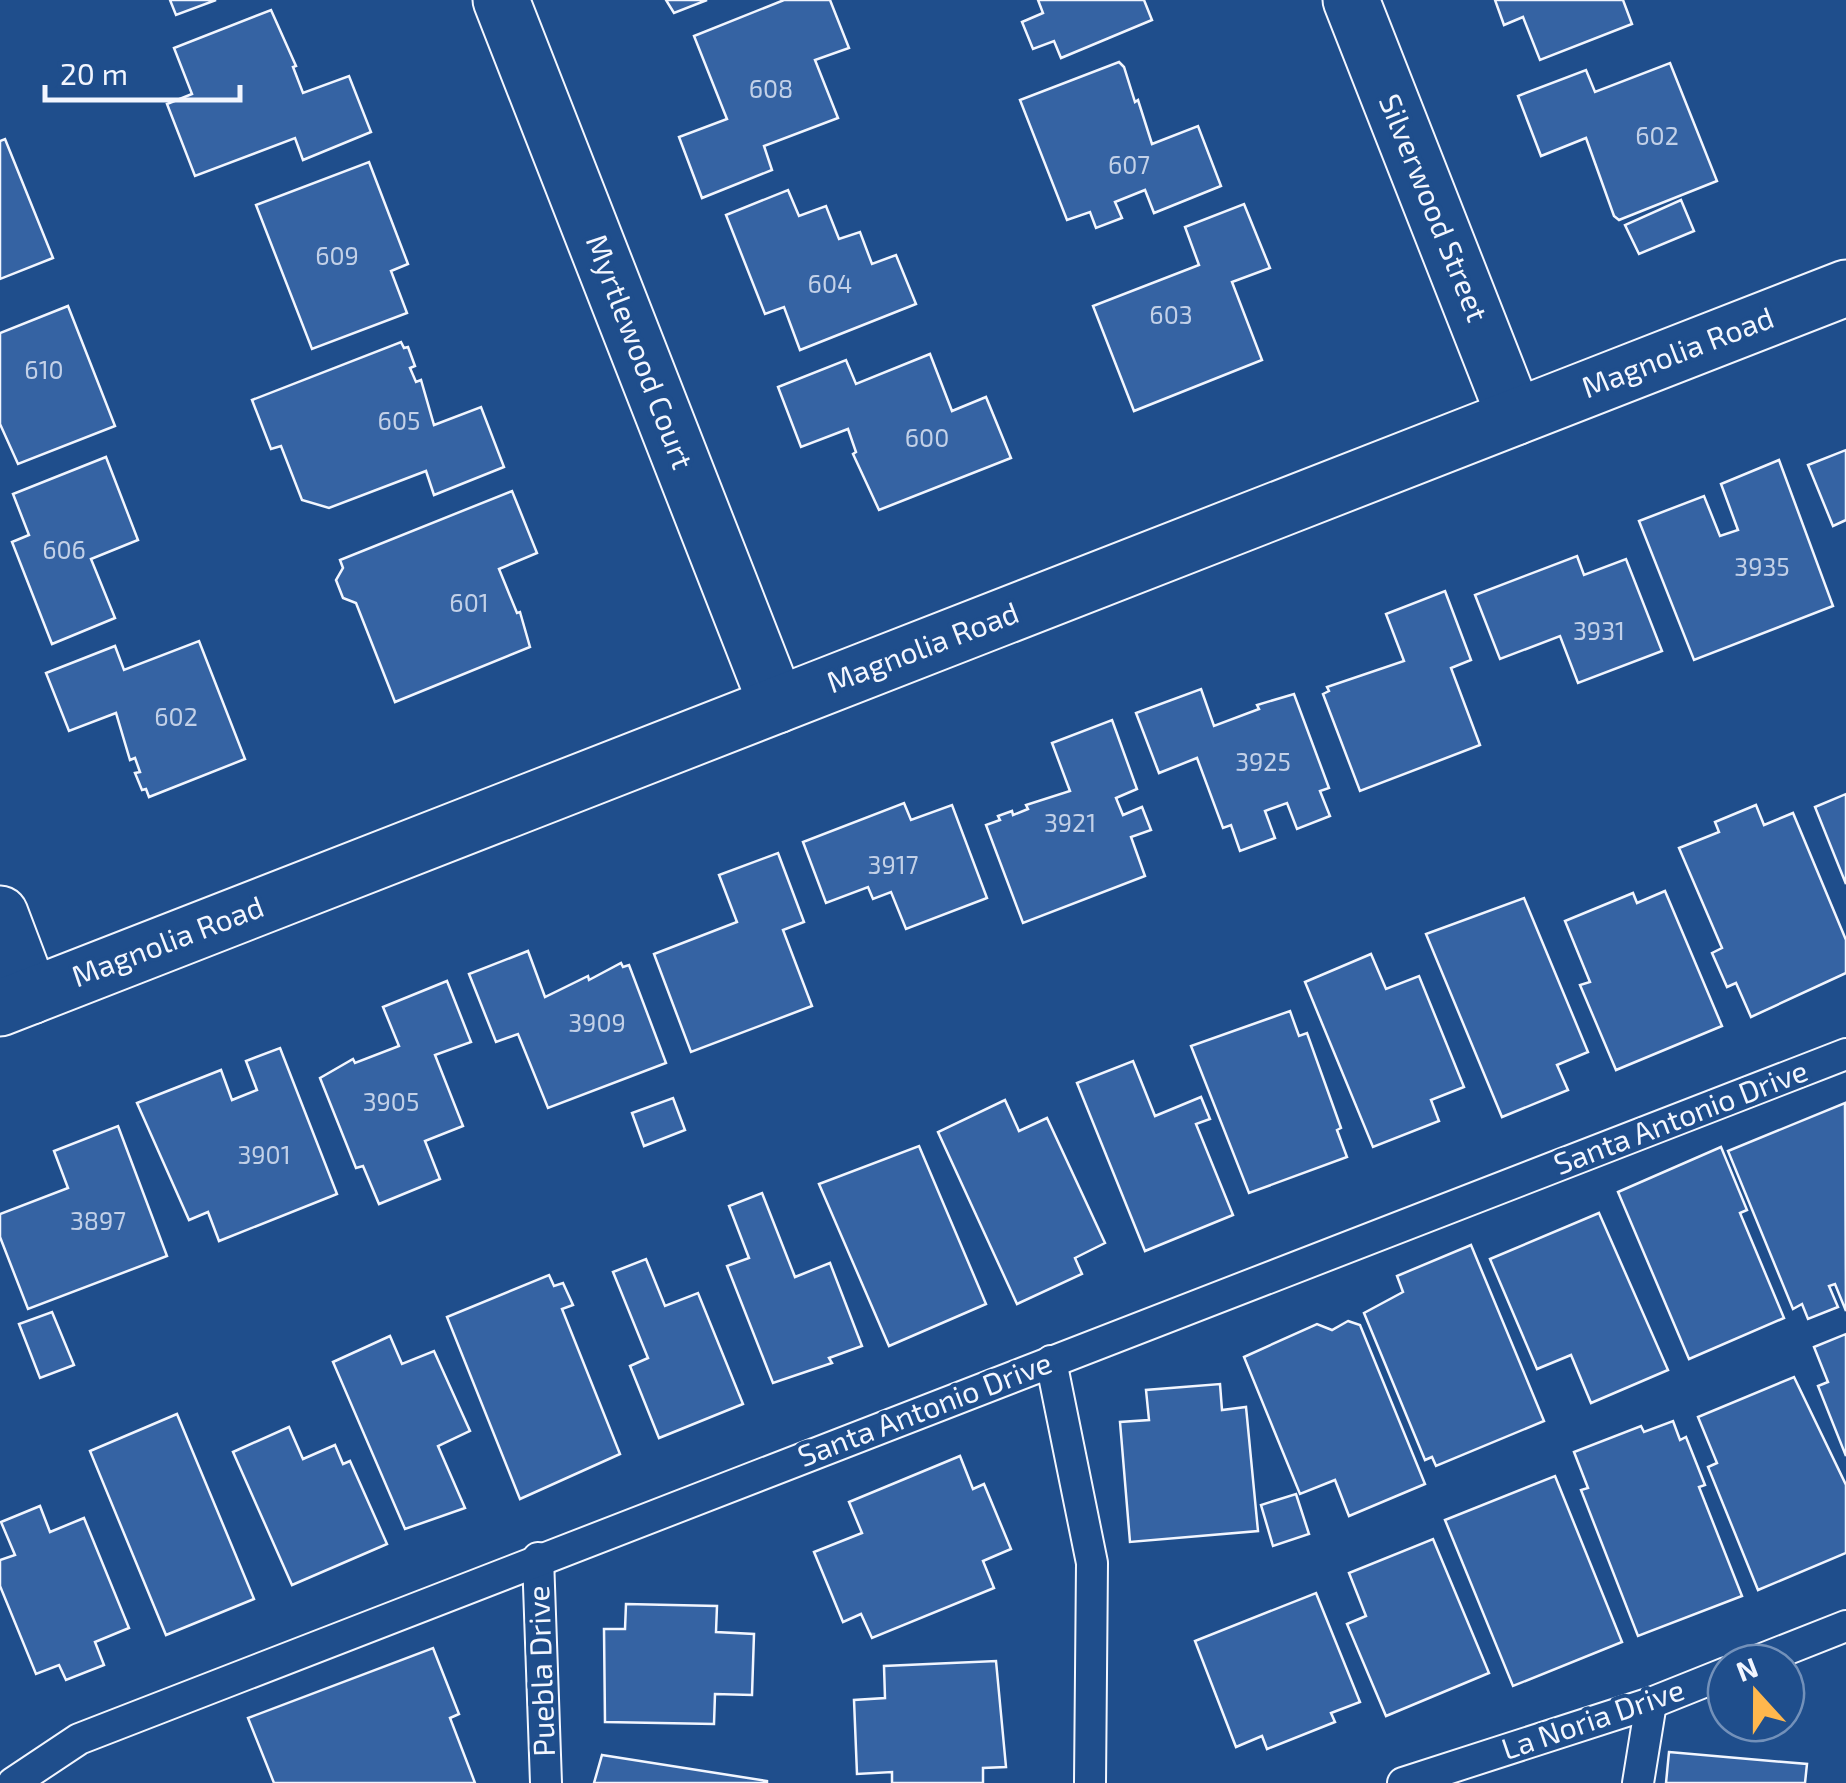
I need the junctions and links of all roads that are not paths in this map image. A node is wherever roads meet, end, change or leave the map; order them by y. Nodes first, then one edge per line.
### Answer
1 (501, 0) edge
2 (1351, 0) edge
3 (1846, 288) edge
4 (1515, 416) junction
5 (777, 705) junction
6 (0, 914) edge
7 (16, 1002) edge
8 (1846, 1054) edge
9 (1051, 1361) junction
10 (538, 1558) junction
11 (1846, 1626) edge
12 (1803, 1643) edge
13 (1706, 1681) edge
14 (1651, 1703) junction
15 (13, 1783) edge
16 (546, 1783) edge
17 (1090, 1783) edge
18 (1403, 1783) edge
19 (1638, 1783) edge

1 - 5 street, Myrtlewood Court
2 - 4 street, Silverwood Street
3 - 4 street, Magnolia Road
4 - 5 street, Magnolia Road
5 - 7 street, Magnolia Road
6 - 7 street
8 - 9 lane, Santa Antonio Drive
9 - 10 lane, Santa Antonio Drive
9 - 17 lane
10 - 15 lane, Santa Antonio Drive
10 - 16 lane, Puebla Drive
11 - 12 lane
13 - 14 lane, La Noria Drive
14 - 18 lane, La Noria Drive
14 - 19 lane

